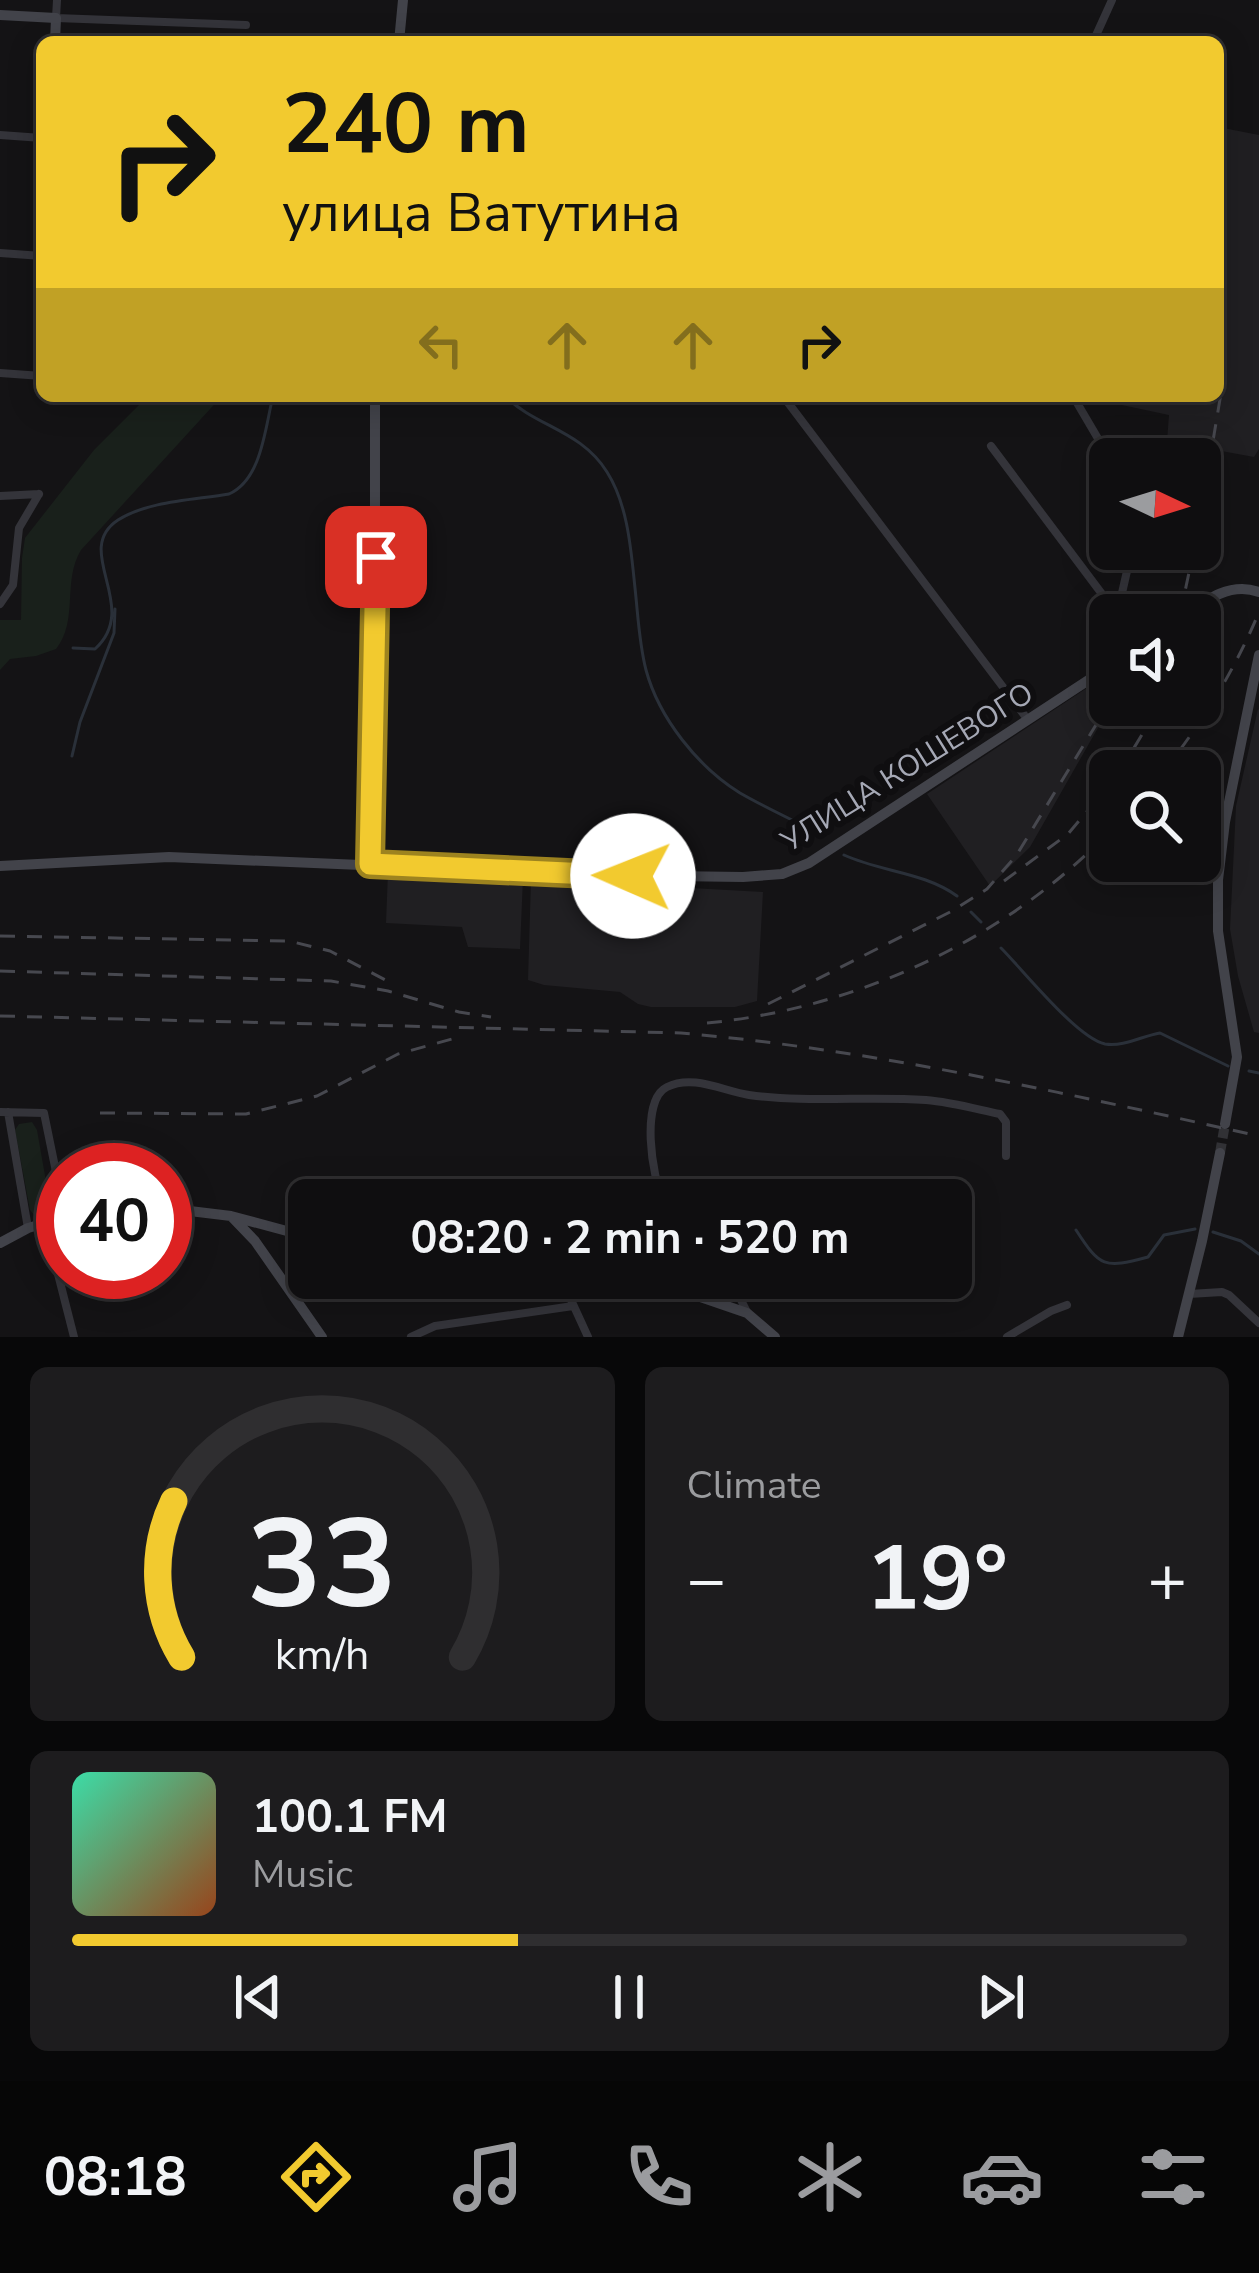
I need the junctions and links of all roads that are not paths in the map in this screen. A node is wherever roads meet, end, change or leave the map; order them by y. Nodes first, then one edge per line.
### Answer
1 (57, 0) edge
2 (404, 0) edge
3 (1112, 0) edge
4 (0, 15) edge
5 (56, 19) junction
6 (246, 26) dead end
7 (55, 36) edge
8 (400, 36) edge
9 (1096, 36) edge
10 (0, 135) edge
11 (36, 138) edge
12 (0, 253) edge
13 (36, 256) edge
14 (0, 374) edge
15 (36, 376) edge
16 (375, 402) edge
17 (787, 402) edge
18 (1077, 402) edge
19 (1098, 438) edge
20 (991, 446) dead end
21 (0, 496) edge
22 (1259, 592) edge
23 (1101, 594) edge
24 (1221, 594) edge
25 (0, 604) edge
26 (1259, 655) edge
27 (1089, 680) edge
28 (1028, 721) junction
29 (370, 864) junction
30 (0, 866) edge
31 (4, 1112) edge
32 (1225, 1124) tunnel mouth
33 (50, 1143) edge
34 (1220, 1153) tunnel mouth
35 (1006, 1156) dead end
36 (655, 1179) edge
37 (192, 1211) edge
38 (231, 1216) junction
39 (36, 1226) edge
40 (28, 1228) junction
41 (288, 1231) edge
42 (0, 1243) edge
43 (1190, 1294) junction
44 (64, 1299) edge
45 (570, 1299) edge
46 (706, 1299) edge
47 (740, 1299) edge
48 (1067, 1305) dead end
49 (573, 1306) junction
50 (747, 1313) junction
51 (1259, 1323) edge
52 (74, 1337) edge
53 (322, 1337) edge
54 (411, 1337) edge
55 (588, 1337) edge
56 (775, 1337) edge
57 (1007, 1337) edge
58 (1178, 1337) edge

1 - 5 street
2 - 8 street
3 - 9 street
4 - 5 street
5 - 6 street
5 - 7 street
10 - 11 street
12 - 13 street
14 - 15 street
16 - 29 street
17 - 28 street
18 - 19 street
20 - 23 street
21 - 25 street
22 - 24 street
26 - 32 street
27 - 28 street, УЛИЦА КОШЕВОГО
28 - 29 street, УЛИЦА КОШЕВОГО
29 - 30 street, УЛИЦА КОШЕВОГО
31 - 33 street
31 - 40 street
34 - 43 street
35 - 36 street
37 - 38 street
38 - 41 street
38 - 53 street
39 - 40 street
40 - 42 street
43 - 51 street
43 - 58 street
44 - 52 street
45 - 49 street
46 - 50 street
47 - 50 street
48 - 57 street
49 - 54 street
49 - 55 street
50 - 56 street

